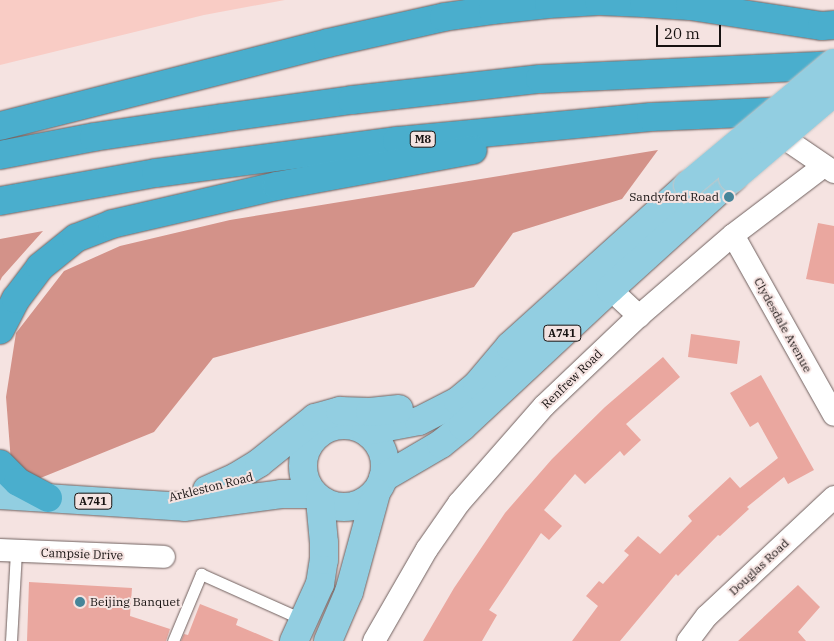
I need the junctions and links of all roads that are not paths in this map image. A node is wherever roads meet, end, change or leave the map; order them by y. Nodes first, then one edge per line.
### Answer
1 (834, 25) edge
2 (834, 64) edge
3 (834, 92) edge
4 (834, 109) edge
5 (651, 117) junction
6 (0, 126) edge
7 (781, 136) junction
8 (0, 155) edge
9 (829, 169) edge
10 (0, 200) edge
11 (732, 235) junction
12 (610, 289) junction
13 (639, 316) junction
14 (0, 330) edge
15 (510, 346) junction
16 (834, 415) edge
17 (366, 431) junction
18 (307, 447) junction
19 (0, 464) edge
20 (379, 485) junction
21 (207, 490) junction
22 (0, 495) edge
23 (316, 497) junction
24 (834, 497) edge
25 (48, 498) junction
26 (139, 504) junction
27 (8, 551) edge
28 (164, 557) dead end
29 (299, 631) edge
30 (12, 641) edge
31 (174, 641) edge
32 (328, 641) edge
33 (374, 641) edge
34 (688, 641) edge

1 - 6 highway
2 - 8 highway
2 - 15 main road, A741, bridge
3 - 7 main road, A741, bridge
4 - 5 highway, M8
5 - 10 highway, M8
5 - 14 highway
7 - 9 street
7 - 12 main road, A741, bridge
9 - 11 street, Renfrew Road
11 - 13 street, Renfrew Road
11 - 16 street, Clydesdale Avenue
12 - 13 street
12 - 20 main road, A741
13 - 33 street, Renfrew Road
15 - 17 main road, A741
15 - 21 main road, A741
17 - 18 main road
17 - 20 main road
18 - 21 main road, Arkleston Road / A741
18 - 23 main road
19 - 25 highway
20 - 23 main road
20 - 32 main road
21 - 26 main road, Arkleston Road / A741
22 - 25 main road, Arkleston Road / A741
23 - 26 main road, Arkleston Road / A741
23 - 29 main road
24 - 34 street, Douglas Road
25 - 26 main road, Arkleston Road / A741
27 - 28 street, Campsie Drive
27 - 30 lane
29 - 31 lane

